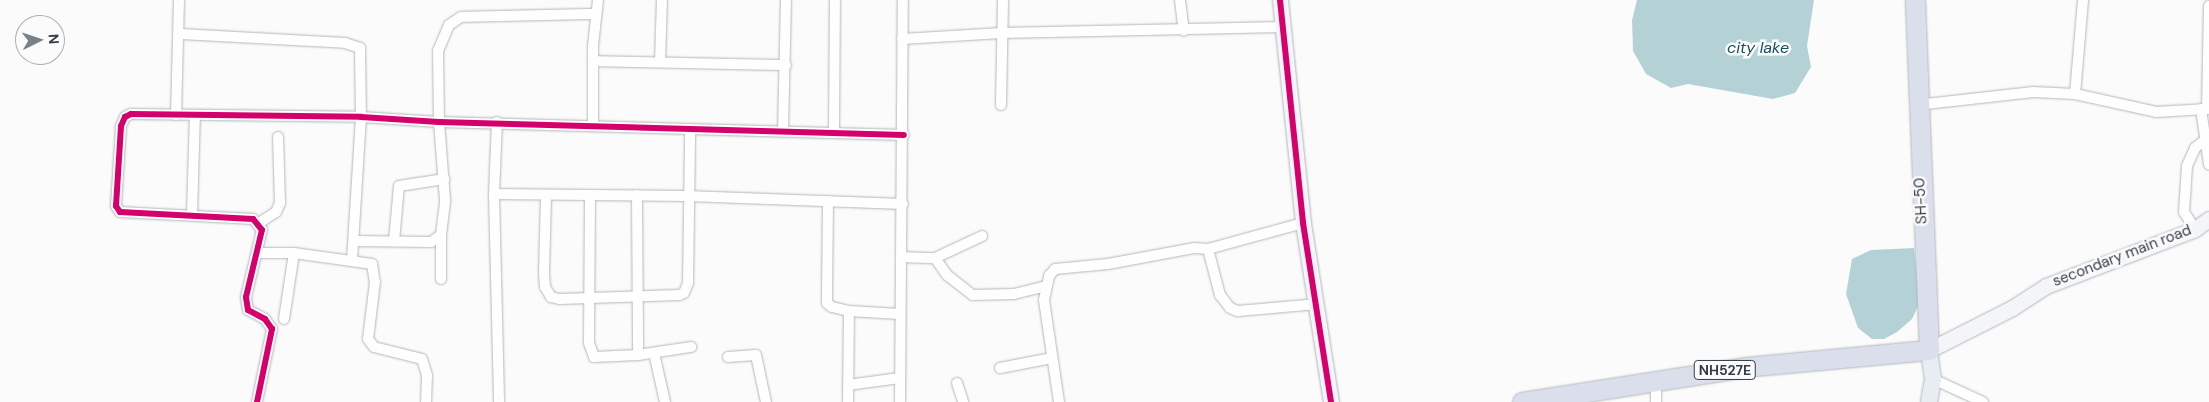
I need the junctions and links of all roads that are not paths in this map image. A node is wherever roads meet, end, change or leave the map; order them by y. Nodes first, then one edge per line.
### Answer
1 (180, 0) edge
2 (598, 0) edge
3 (662, 0) edge
4 (786, 0) edge
5 (835, 0) edge
6 (903, 0) edge
7 (1003, 0) edge
8 (1180, 0) edge
9 (1280, 0) edge
10 (1915, 0) edge
11 (2082, 0) edge
12 (2209, 6) edge
13 (596, 14) junction
14 (1283, 27) junction
15 (1184, 31) junction
16 (1002, 33) junction
17 (180, 34) junction
18 (902, 40) junction
19 (593, 62) junction
20 (660, 62) junction
21 (786, 66) junction
22 (2075, 94) junction
23 (1001, 105) dead end
24 (1917, 105) junction
25 (2201, 109) junction
26 (176, 115) junction
27 (196, 115) junction
28 (361, 116) junction
29 (439, 122) junction
30 (497, 122) junction
31 (593, 126) junction
32 (690, 131) junction
33 (783, 131) junction
34 (834, 133) junction
35 (904, 135) junction
36 (278, 138) dead end
37 (2205, 140) junction
38 (2209, 164) edge
39 (444, 179) junction
40 (494, 194) junction
41 (637, 195) junction
42 (546, 196) junction
43 (590, 196) junction
44 (687, 196) junction
45 (828, 201) junction
46 (903, 204) junction
47 (192, 214) junction
48 (2206, 221) edge
49 (1303, 223) junction
50 (259, 224) junction
51 (441, 235) junction
52 (982, 236) dead end
53 (355, 241) junction
54 (394, 241) junction
55 (1208, 250) junction
56 (257, 253) junction
57 (294, 253) junction
58 (901, 257) junction
59 (935, 258) junction
60 (352, 260) junction
61 (441, 279) dead end
62 (1047, 286) junction
63 (589, 297) junction
64 (636, 298) junction
65 (1318, 304) junction
66 (849, 310) junction
67 (899, 314) junction
68 (284, 319) dead end
69 (691, 347) dead end
70 (1929, 350) junction
71 (654, 353) junction
72 (638, 355) junction
73 (728, 357) dead end
74 (1052, 358) junction
75 (1000, 368) dead end
76 (900, 378) junction
77 (1656, 380) junction
78 (1933, 380) junction
79 (957, 383) dead end
80 (848, 385) junction
81 (257, 402) edge
82 (426, 402) edge
83 (499, 402) edge
84 (665, 402) edge
85 (766, 402) edge
86 (848, 402) edge
87 (900, 402) edge
88 (964, 402) edge
89 (1059, 402) edge
90 (1331, 402) edge
91 (1522, 402) edge
92 (1656, 402) edge
93 (1929, 402) edge
94 (1983, 402) edge

1 - 17 street
2 - 13 street
3 - 20 street
4 - 21 street
5 - 34 street
6 - 18 street
7 - 16 street
8 - 15 street
9 - 14 street
10 - 24 highway, SH-50
11 - 22 street
12 - 25 street
13 - 19 street
13 - 29 street
14 - 15 street
14 - 49 street
15 - 16 street
16 - 18 street
16 - 23 street
17 - 26 street
17 - 28 street
18 - 35 street
19 - 20 street
19 - 31 street
20 - 21 street
21 - 33 street
22 - 24 street
22 - 25 street
24 - 70 highway, SH-50
25 - 37 street
26 - 27 street
26 - 47 street
27 - 28 street
27 - 47 street
28 - 29 street
28 - 53 street
29 - 30 street
29 - 39 street
30 - 31 street
30 - 40 street
31 - 32 street
32 - 33 street
32 - 44 street
33 - 34 street
34 - 35 street
35 - 46 street
36 - 50 street
37 - 38 street
37 - 48 street
39 - 51 street
39 - 54 street
40 - 42 street
40 - 83 street
41 - 43 street
41 - 44 street
41 - 64 street
42 - 43 street
42 - 63 street
43 - 63 street
44 - 45 street
44 - 64 street
45 - 46 street
45 - 66 street
46 - 58 street
47 - 50 street
48 - 70 street, secondary main road
49 - 55 street
49 - 65 street
50 - 56 street
51 - 54 street
51 - 61 street
52 - 59 street
53 - 54 street
53 - 60 street
55 - 62 street
55 - 65 street
56 - 57 street
56 - 81 street
57 - 60 street
57 - 68 street
58 - 59 street
58 - 67 street
59 - 62 street
60 - 82 street
62 - 74 street
63 - 64 street
63 - 72 street
64 - 72 street
65 - 90 street
66 - 67 street
66 - 80 street
67 - 76 street
69 - 71 street
70 - 77 highway, NH527E
70 - 78 main road, SH-50
71 - 72 street
71 - 84 street
73 - 85 street
74 - 75 street
74 - 89 street
76 - 80 street
76 - 87 street
77 - 91 highway, NH527E
77 - 92 street
78 - 93 main road, SH-50
78 - 94 street
79 - 88 street
80 - 86 street

